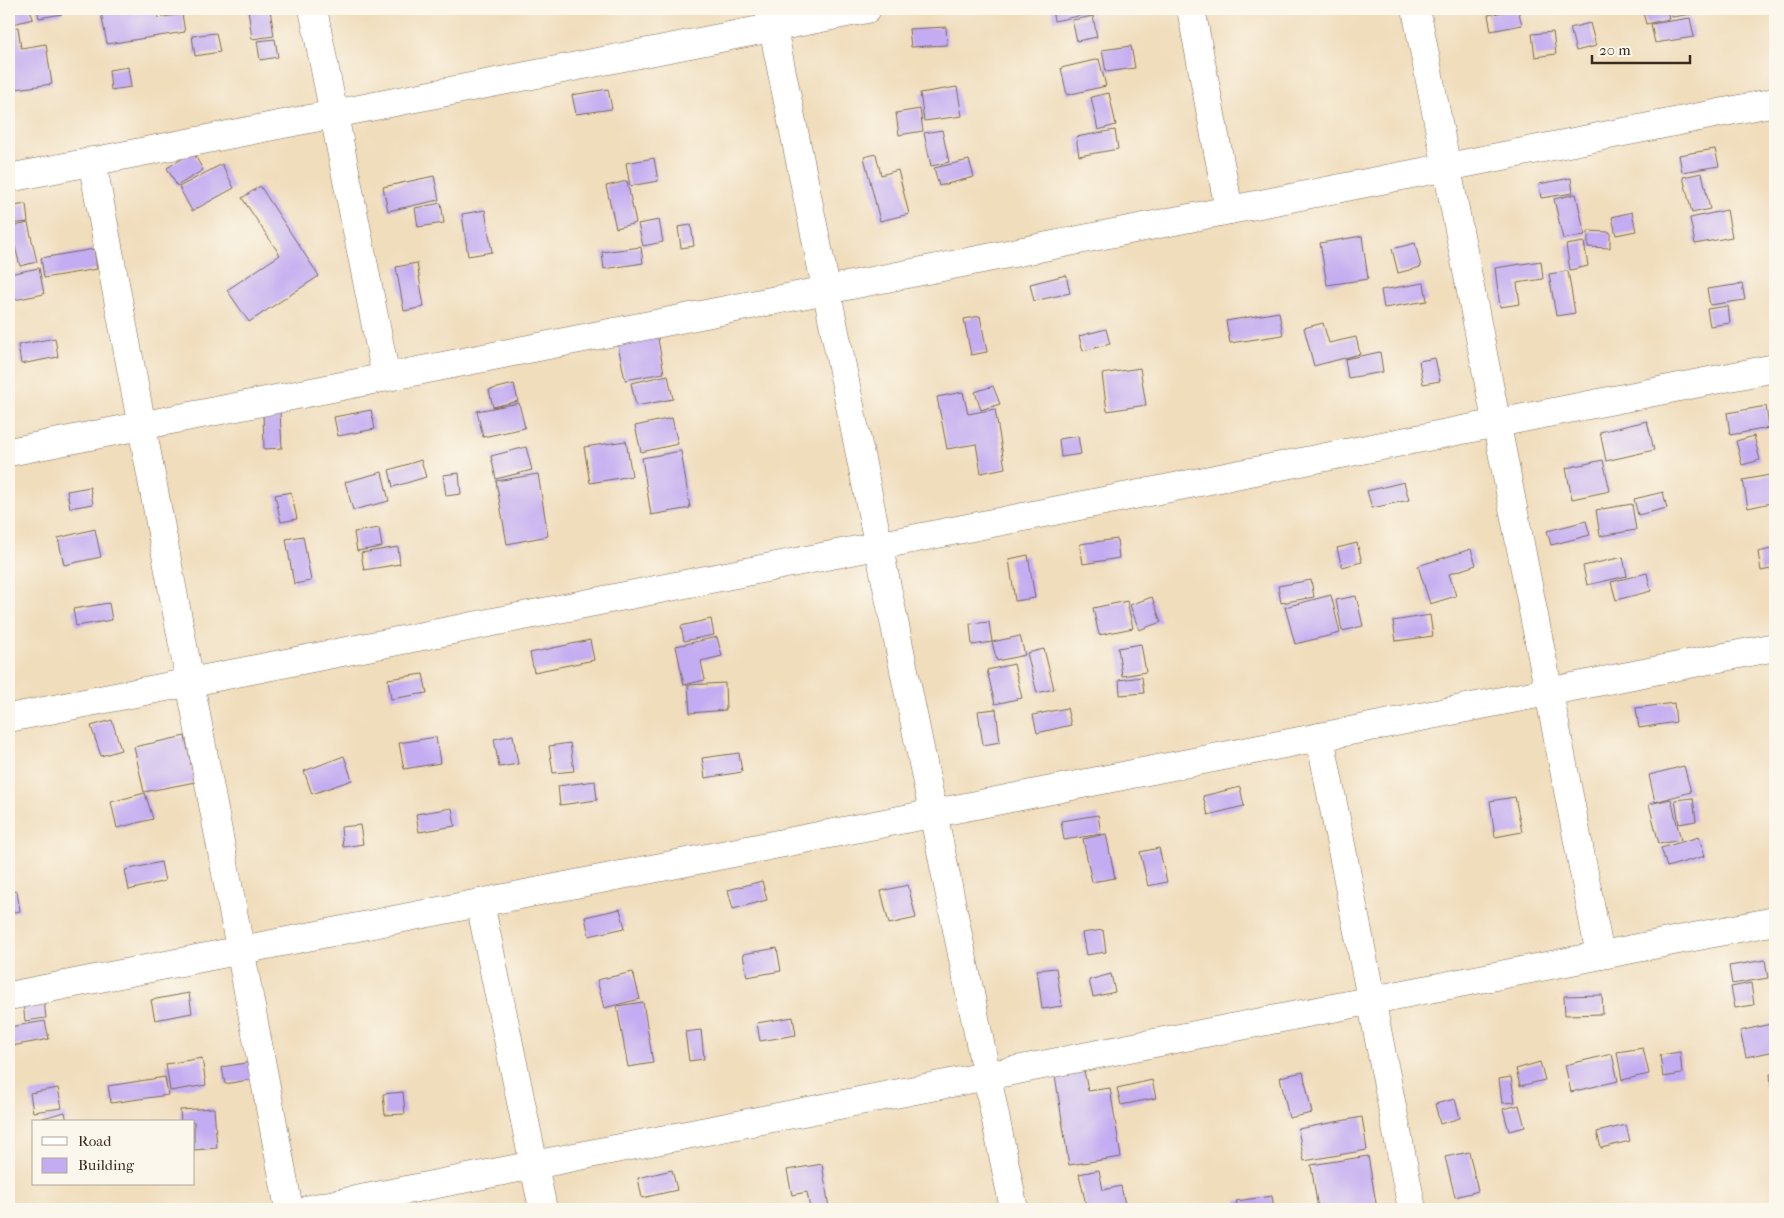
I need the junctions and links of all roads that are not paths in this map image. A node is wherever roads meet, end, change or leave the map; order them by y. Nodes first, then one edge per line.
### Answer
1 (313, 9) edge
2 (867, 9) edge
3 (1191, 9) edge
4 (1416, 9) edge
5 (771, 18) edge
6 (1775, 102) edge
7 (335, 114) junction
8 (92, 161) junction
9 (1447, 167) junction
10 (9, 178) edge
11 (1229, 210) junction
12 (826, 290) junction
13 (1775, 368) edge
14 (386, 377) junction
15 (1497, 423) junction
16 (142, 425) junction
17 (9, 452) edge
18 (878, 545) junction
19 (1775, 647) edge
20 (190, 682) junction
21 (1549, 692) junction
22 (9, 718) edge
23 (1320, 737) junction
24 (932, 814) junction
25 (480, 903) junction
26 (1775, 921) edge
27 (241, 950) junction
28 (1600, 955) junction
29 (9, 996) edge
30 (1371, 1000) junction
31 (986, 1076) junction
32 (533, 1165) junction
33 (290, 1209) edge
34 (310, 1209) edge
35 (543, 1209) edge
36 (1014, 1209) edge
37 (1412, 1209) edge

1 - 7 street
2 - 5 street
3 - 11 street
4 - 9 street
5 - 7 street
5 - 12 street
6 - 9 street
7 - 8 street
7 - 14 street
8 - 10 street
8 - 16 street
9 - 11 street
9 - 15 street
11 - 12 street
12 - 14 street
12 - 18 street
13 - 15 street
14 - 16 street
15 - 18 street
15 - 21 street
16 - 17 street
16 - 20 street
18 - 20 street
18 - 24 street
19 - 21 street
20 - 22 street
20 - 27 street
21 - 23 street
21 - 28 street
23 - 24 street
23 - 30 street
24 - 25 street
24 - 31 street
25 - 27 street
25 - 32 street
26 - 28 street
27 - 29 street
27 - 33 street
28 - 30 street
30 - 31 street
30 - 37 street
31 - 32 street
31 - 36 street
32 - 34 street
32 - 35 street

